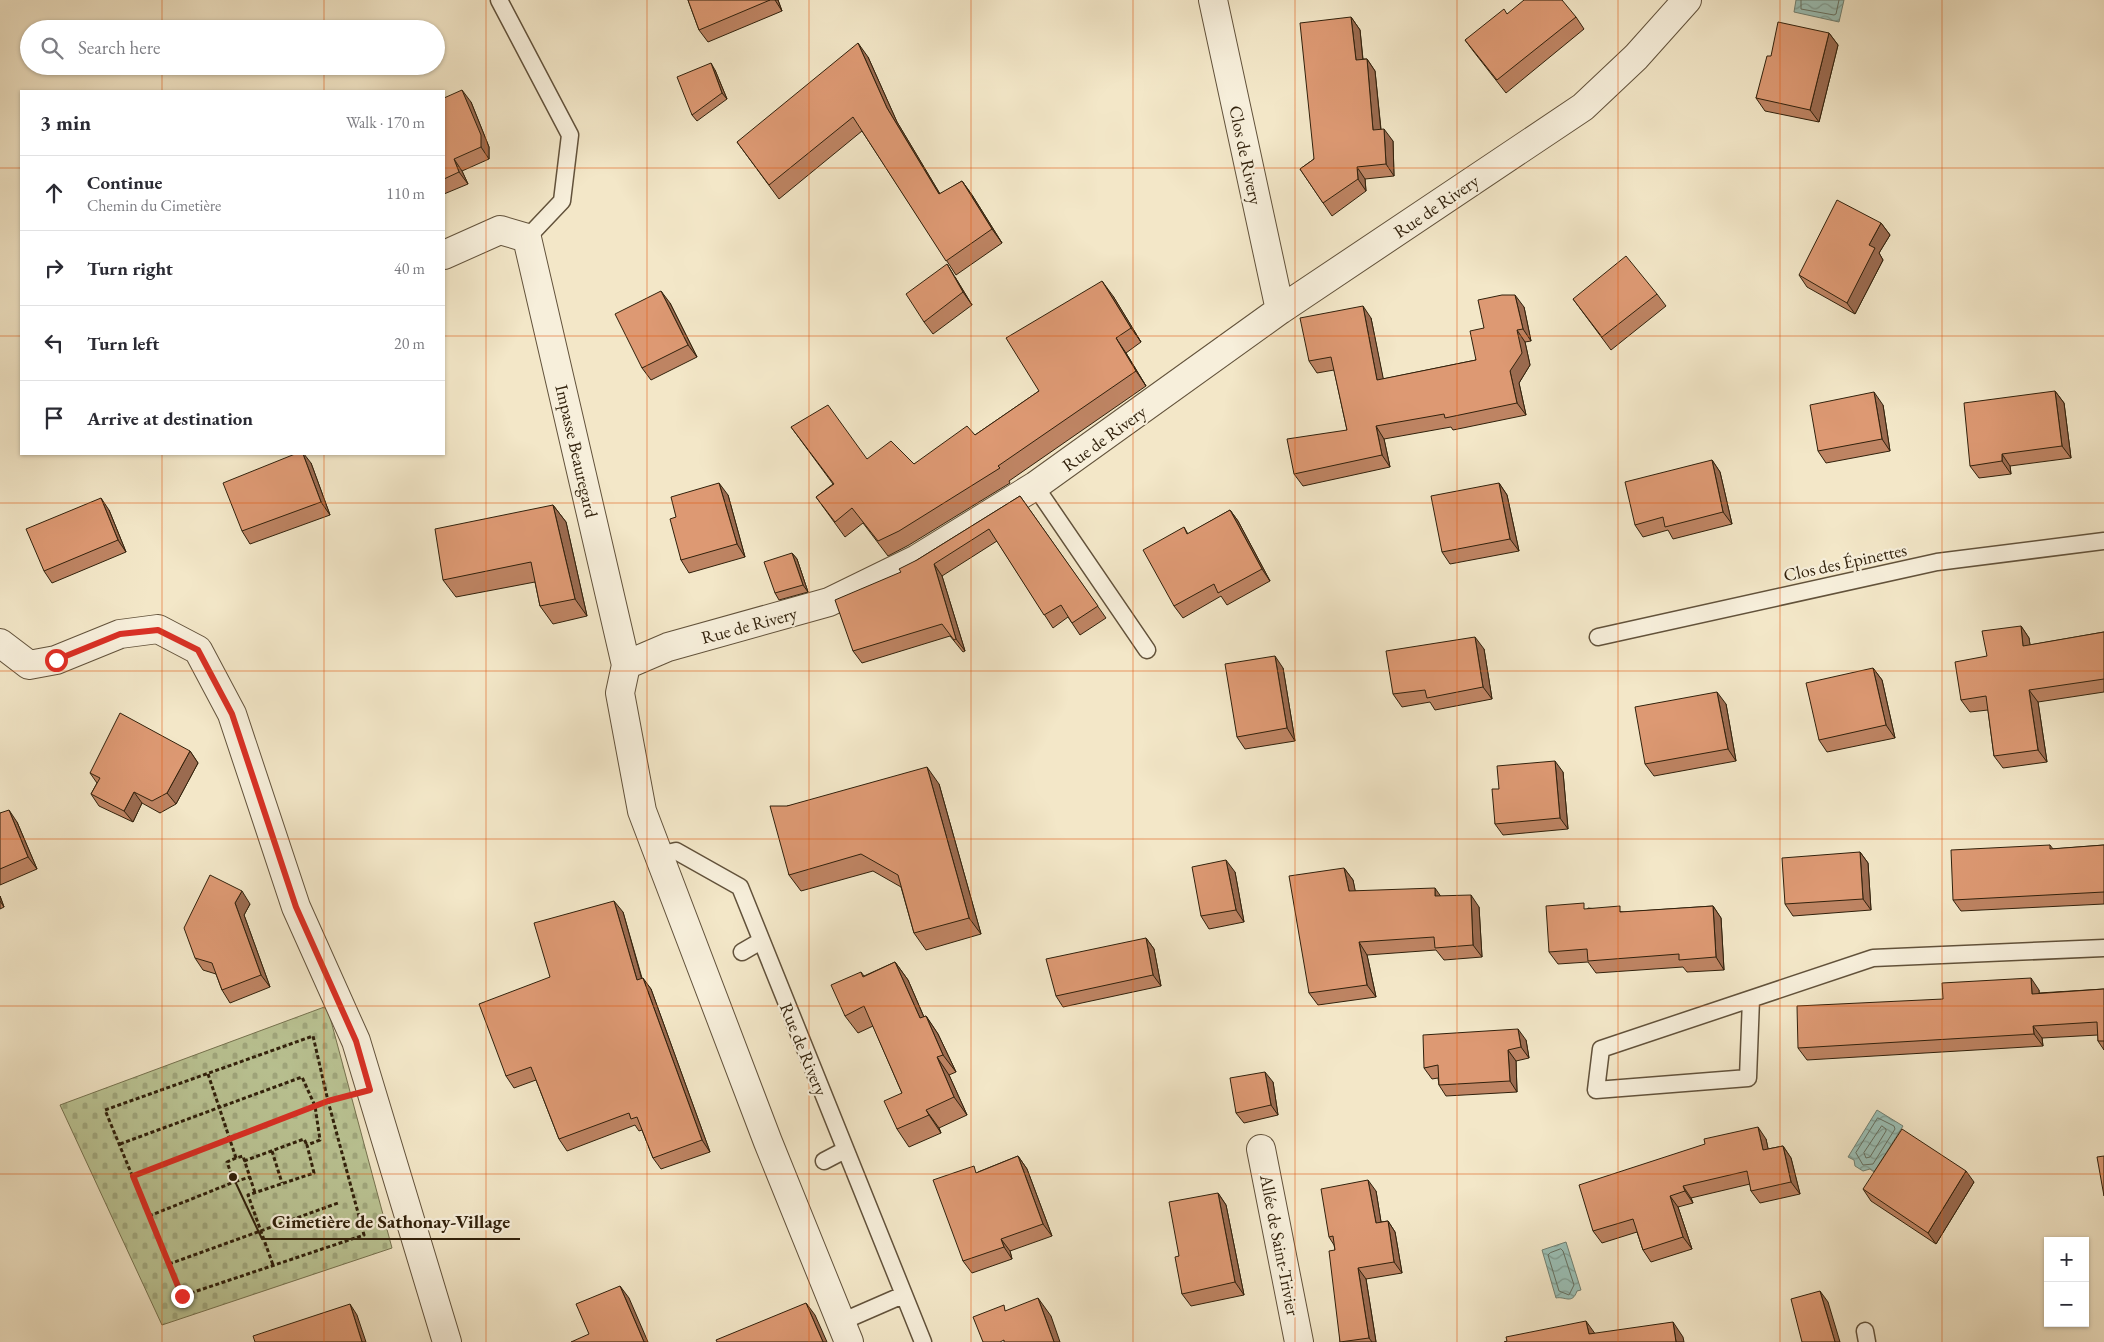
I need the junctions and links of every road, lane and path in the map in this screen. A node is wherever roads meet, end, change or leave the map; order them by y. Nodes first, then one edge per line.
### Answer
1 (499, 0) edge
2 (1213, 0) edge
3 (1687, 0) edge
4 (528, 238) junction
5 (445, 255) edge
6 (1280, 310) junction
7 (1035, 486) junction
8 (2104, 541) edge
9 (1598, 636) dead end
10 (0, 642) edge
11 (1147, 650) dead end
12 (626, 664) junction
13 (660, 856) junction
14 (761, 941) junction
15 (2104, 948) edge
16 (742, 952) dead end
17 (1751, 999) junction
18 (208, 1074) junction
19 (370, 1090) junction
20 (328, 1101) junction
21 (219, 1106) junction
22 (314, 1106) junction
23 (229, 1139) junction
24 (120, 1144) junction
25 (307, 1145) junction
26 (1261, 1149) dead end
27 (845, 1150) junction
28 (272, 1151) junction
29 (236, 1158) junction
30 (244, 1161) junction
31 (824, 1161) dead end
32 (133, 1176) junction
33 (250, 1177) junction
34 (234, 1182) junction
35 (282, 1183) junction
36 (255, 1193) junction
37 (338, 1203) dead end
38 (149, 1216) junction
39 (261, 1231) junction
40 (169, 1264) junction
41 (273, 1265) junction
42 (903, 1295) junction
43 (845, 1332) edge
44 (447, 1342) edge
45 (922, 1342) edge
46 (1299, 1342) edge

1 - 4 lane
2 - 6 street, Clos de Rivery
3 - 6 street, Rue de Rivery
4 - 5 street
4 - 12 street, Impasse Beauregard
6 - 7 street, Rue de Rivery
7 - 11 lane
7 - 12 street, Rue de Rivery
8 - 9 lane, Clos des Épinettes
10 - 19 street
12 - 13 street
13 - 14 lane, Rue de Rivery
13 - 43 street
14 - 16 lane
14 - 27 lane, Rue de Rivery
15 - 17 lane
17 - 17 lane
18 - 20 path
18 - 21 path
18 - 24 path
19 - 20 path
19 - 44 street
20 - 22 path
20 - 41 path
21 - 22 path
21 - 23 path
21 - 24 path
22 - 23 path
22 - 25 path
23 - 29 path
23 - 32 path
24 - 32 path
25 - 28 path
25 - 35 path
26 - 46 street, Allée de Saint-Trivier
27 - 31 lane
27 - 42 lane, Rue de Rivery
28 - 30 path
28 - 35 path
29 - 30 path
29 - 34 path
30 - 33 path
32 - 38 path
33 - 34 path
33 - 36 path
34 - 38 path
35 - 36 path
36 - 39 path
37 - 39 path
38 - 40 path
39 - 40 path
39 - 41 path
40 - 41 path
42 - 43 lane
42 - 45 lane, Rue de Rivery

